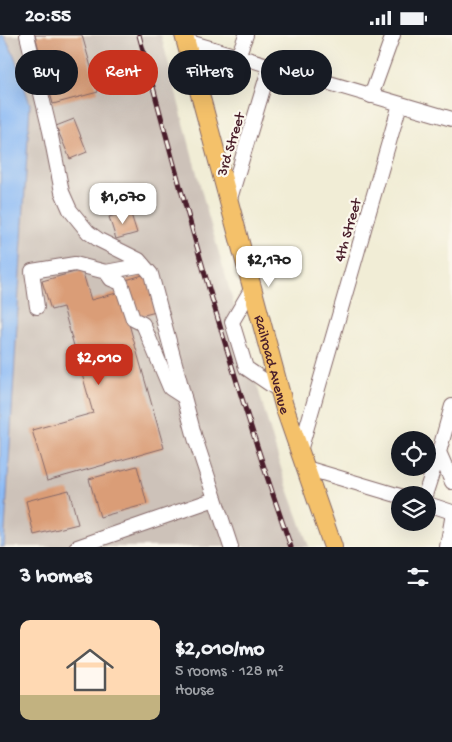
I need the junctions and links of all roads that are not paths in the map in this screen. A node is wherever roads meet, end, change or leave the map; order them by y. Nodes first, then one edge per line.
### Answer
1 (27, 35) edge
2 (246, 35) edge
3 (393, 35) edge
4 (185, 38) edge
5 (220, 50) edge
6 (240, 50) edge
7 (332, 84) edge
8 (261, 95) edge
9 (371, 96) junction
10 (400, 104) junction
11 (452, 119) edge
12 (229, 202) junction
13 (143, 265) junction
14 (106, 272) junction
15 (252, 288) junction
16 (37, 307) dead end
17 (280, 391) junction
18 (184, 397) junction
19 (452, 406) edge
20 (439, 452) junction
21 (303, 459) junction
22 (452, 482) edge
23 (428, 486) edge
24 (391, 493) edge
25 (215, 499) junction
26 (436, 507) edge
27 (452, 512) edge
28 (452, 519) edge
29 (77, 547) edge
30 (231, 547) edge
31 (333, 547) edge
32 (447, 547) edge

1 - 13 street
2 - 6 street
3 - 9 street
4 - 5 street
4 - 12 main road, Railroad Avenue
7 - 9 street
8 - 12 street, 3rd Street
9 - 10 street
10 - 11 street
10 - 21 street, 4th Street
12 - 15 main road, Railroad Avenue
13 - 14 street
13 - 18 street
14 - 16 street
14 - 18 street
15 - 17 main road, Railroad Avenue
15 - 17 street
17 - 21 main road, Railroad Avenue
18 - 25 street
19 - 20 street
20 - 22 street
20 - 23 street
21 - 24 street
21 - 31 main road, Railroad Avenue
25 - 29 street
25 - 30 street
26 - 27 street
28 - 32 street

